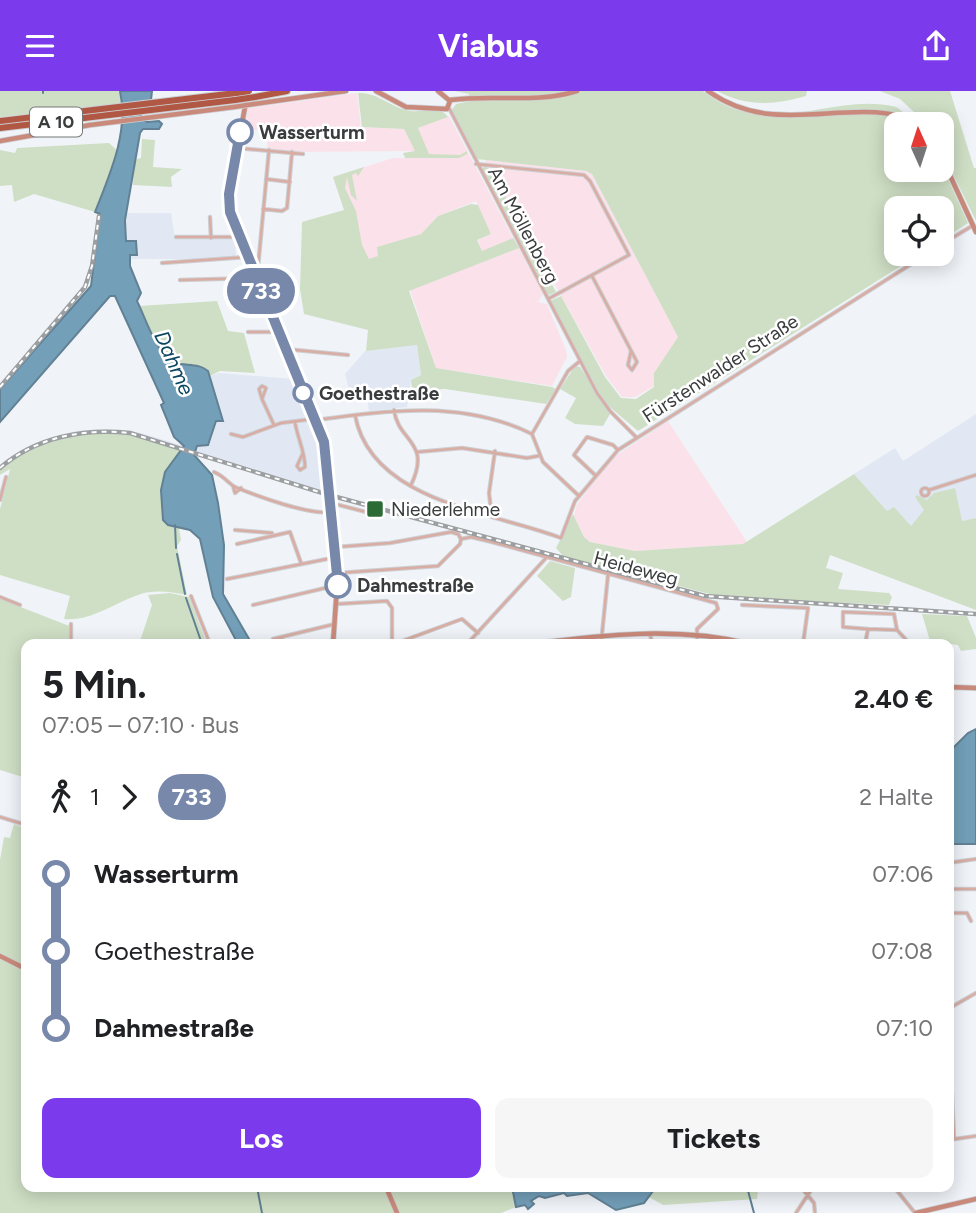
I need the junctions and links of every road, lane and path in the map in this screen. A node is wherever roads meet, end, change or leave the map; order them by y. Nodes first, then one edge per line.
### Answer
1 (248, 91) edge
2 (287, 91) edge
3 (346, 91) edge
4 (376, 91) edge
5 (438, 91) edge
6 (577, 91) edge
7 (708, 91) edge
8 (235, 100) junction
9 (255, 100) junction
10 (444, 104) junction
11 (777, 107) dead end
12 (172, 109) junction
13 (904, 109) dead end
14 (908, 112) edge
15 (113, 115) junction
16 (0, 121) edge
17 (0, 128) edge
18 (0, 141) edge
19 (237, 148) junction
20 (269, 150) junction
21 (292, 152) junction
22 (303, 154) dead end
23 (476, 164) junction
24 (266, 179) junction
25 (289, 182) junction
26 (953, 182) edge
27 (263, 209) junction
28 (210, 217) dead end
29 (973, 225) junction
30 (976, 232) edge
31 (176, 237) dead end
32 (239, 237) junction
33 (954, 237) edge
34 (211, 238) junction
35 (247, 257) junction
36 (162, 263) dead end
37 (908, 266) edge
38 (592, 276) junction
39 (256, 279) junction
40 (180, 281) dead end
41 (548, 299) junction
42 (238, 300) dead end
43 (265, 300) junction
44 (248, 332) dead end
45 (278, 332) junction
46 (285, 349) junction
47 (631, 351) dead end
48 (348, 355) dead end
49 (580, 361) junction
50 (262, 399) dead end
51 (394, 410) junction
52 (355, 415) junction
53 (315, 419) junction
54 (295, 422) junction
55 (274, 425) junction
56 (532, 434) junction
57 (232, 435) dead end
58 (636, 438) junction
59 (618, 450) junction
60 (495, 451) junction
61 (417, 452) junction
62 (303, 453) dead end
63 (539, 456) junction
64 (214, 473) dead end
65 (595, 475) junction
66 (976, 475) edge
67 (6, 477) dead end
68 (411, 485) junction
69 (919, 493) dead end
70 (579, 496) junction
71 (0, 500) edge
72 (331, 503) junction
73 (332, 512) junction
74 (370, 513) dead end
75 (492, 518) junction
76 (235, 530) dead end
77 (275, 534) junction
78 (461, 539) junction
79 (237, 544) dead end
80 (336, 547) junction
81 (337, 557) junction
82 (545, 558) junction
83 (302, 564) junction
84 (338, 573) junction
85 (608, 575) junction
86 (228, 579) dead end
87 (338, 585) junction
88 (191, 596) dead end
89 (0, 597) edge
90 (337, 604) junction
91 (20, 605) dead end
92 (253, 605) dead end
93 (742, 605) dead end
94 (71, 624) dead end
95 (335, 624) junction
96 (868, 629) junction
97 (897, 630) junction
98 (478, 633) junction
99 (650, 633) junction
100 (696, 635) junction
101 (601, 636) junction
102 (282, 638) dead end
103 (71, 639) edge
104 (208, 639) edge
105 (334, 639) edge
106 (393, 639) edge
107 (407, 639) edge
108 (472, 639) edge
109 (576, 639) edge
110 (651, 639) edge
111 (696, 639) edge
112 (720, 639) edge
113 (804, 639) edge
114 (866, 639) edge
115 (905, 639) edge
116 (954, 687) edge
117 (976, 688) edge
118 (0, 817) edge
119 (21, 823) edge
120 (976, 859) edge
121 (954, 862) edge
122 (954, 888) edge
123 (976, 889) edge
124 (954, 913) edge
125 (971, 921) dead end
126 (0, 956) edge
127 (21, 966) edge
128 (976, 993) edge
129 (954, 1005) edge
130 (976, 1136) edge
131 (954, 1139) edge
132 (388, 1192) edge
133 (804, 1192) edge
134 (810, 1192) edge
135 (898, 1192) edge
136 (807, 1197) junction
137 (976, 1199) edge
138 (397, 1213) edge
139 (796, 1213) edge
140 (815, 1213) edge
141 (916, 1213) edge

1 - 8 highway, A 10, bridge
1 - 19 street
2 - 9 highway, A 10
3 - 9 street
4 - 10 street
5 - 10 street
6 - 10 street
7 - 11 street
8 - 9 highway, A 10, bridge
8 - 12 highway, A 10
8 - 12 street
10 - 23 street, Am Möllenberg
12 - 15 highway, A 10
12 - 15 street
13 - 14 street
15 - 16 highway, A 10
15 - 17 highway, A 10
15 - 18 street
19 - 20 street
19 - 32 street
20 - 21 street
20 - 24 street
21 - 22 street
21 - 25 street
23 - 38 street, Am Möllenberg
23 - 41 street, Am Möllenberg
24 - 25 street
24 - 27 street
25 - 27 street
26 - 29 street
27 - 39 street
28 - 34 street
29 - 30 street
29 - 33 street
31 - 34 street
32 - 34 street
32 - 35 street
35 - 36 street
35 - 39 street
37 - 58 street, Fürstenwalder Straße
38 - 41 street, Am Möllenberg
38 - 47 street, Am Möllenberg
39 - 40 street
39 - 43 street
41 - 49 street, Am Möllenberg
42 - 43 street
43 - 45 street
44 - 45 street
45 - 46 street
46 - 48 street
46 - 53 street
49 - 56 street
49 - 58 street, Am Möllenberg
50 - 55 street
51 - 52 street
51 - 56 street
51 - 61 street
52 - 53 street
52 - 68 street
53 - 54 street
53 - 72 street
54 - 55 street
54 - 62 street
55 - 57 street
56 - 63 street
58 - 59 street, Fürstenwalder Straße
59 - 65 street, Fürstenwalder Straße
59 - 65 street
60 - 61 street
60 - 63 street
60 - 75 street
61 - 68 street
63 - 70 street
64 - 73 street
65 - 70 street, Fürstenwalder Straße
66 - 69 street
67 - 71 street
68 - 75 street
70 - 75 street, Fürstenwalder Straße
72 - 73 street
72 - 74 street
73 - 80 street
76 - 77 street
77 - 79 street
77 - 83 street
78 - 80 street, Heideweg
78 - 82 street, Heideweg
78 - 84 street
80 - 81 street
81 - 83 street
81 - 84 street
82 - 85 street, Heideweg
82 - 98 street
83 - 86 street
84 - 87 street
85 - 100 street, Heideweg
85 - 101 street
87 - 90 street
87 - 92 street
88 - 104 street
89 - 91 street
90 - 95 street
90 - 106 street
93 - 113 street
94 - 103 street
95 - 102 street
95 - 105 street
96 - 97 street
96 - 97 street
96 - 114 street
97 - 115 street
98 - 107 street
98 - 108 street
99 - 100 street
99 - 101 street
99 - 110 street
100 - 111 street
100 - 112 street
101 - 109 street
116 - 117 street
118 - 119 street
120 - 121 street
122 - 123 street
124 - 125 street
126 - 127 street
128 - 129 street
130 - 131 street
132 - 138 street
133 - 136 street
134 - 136 street
135 - 141 street
136 - 139 street
136 - 140 street
137 - 141 street

